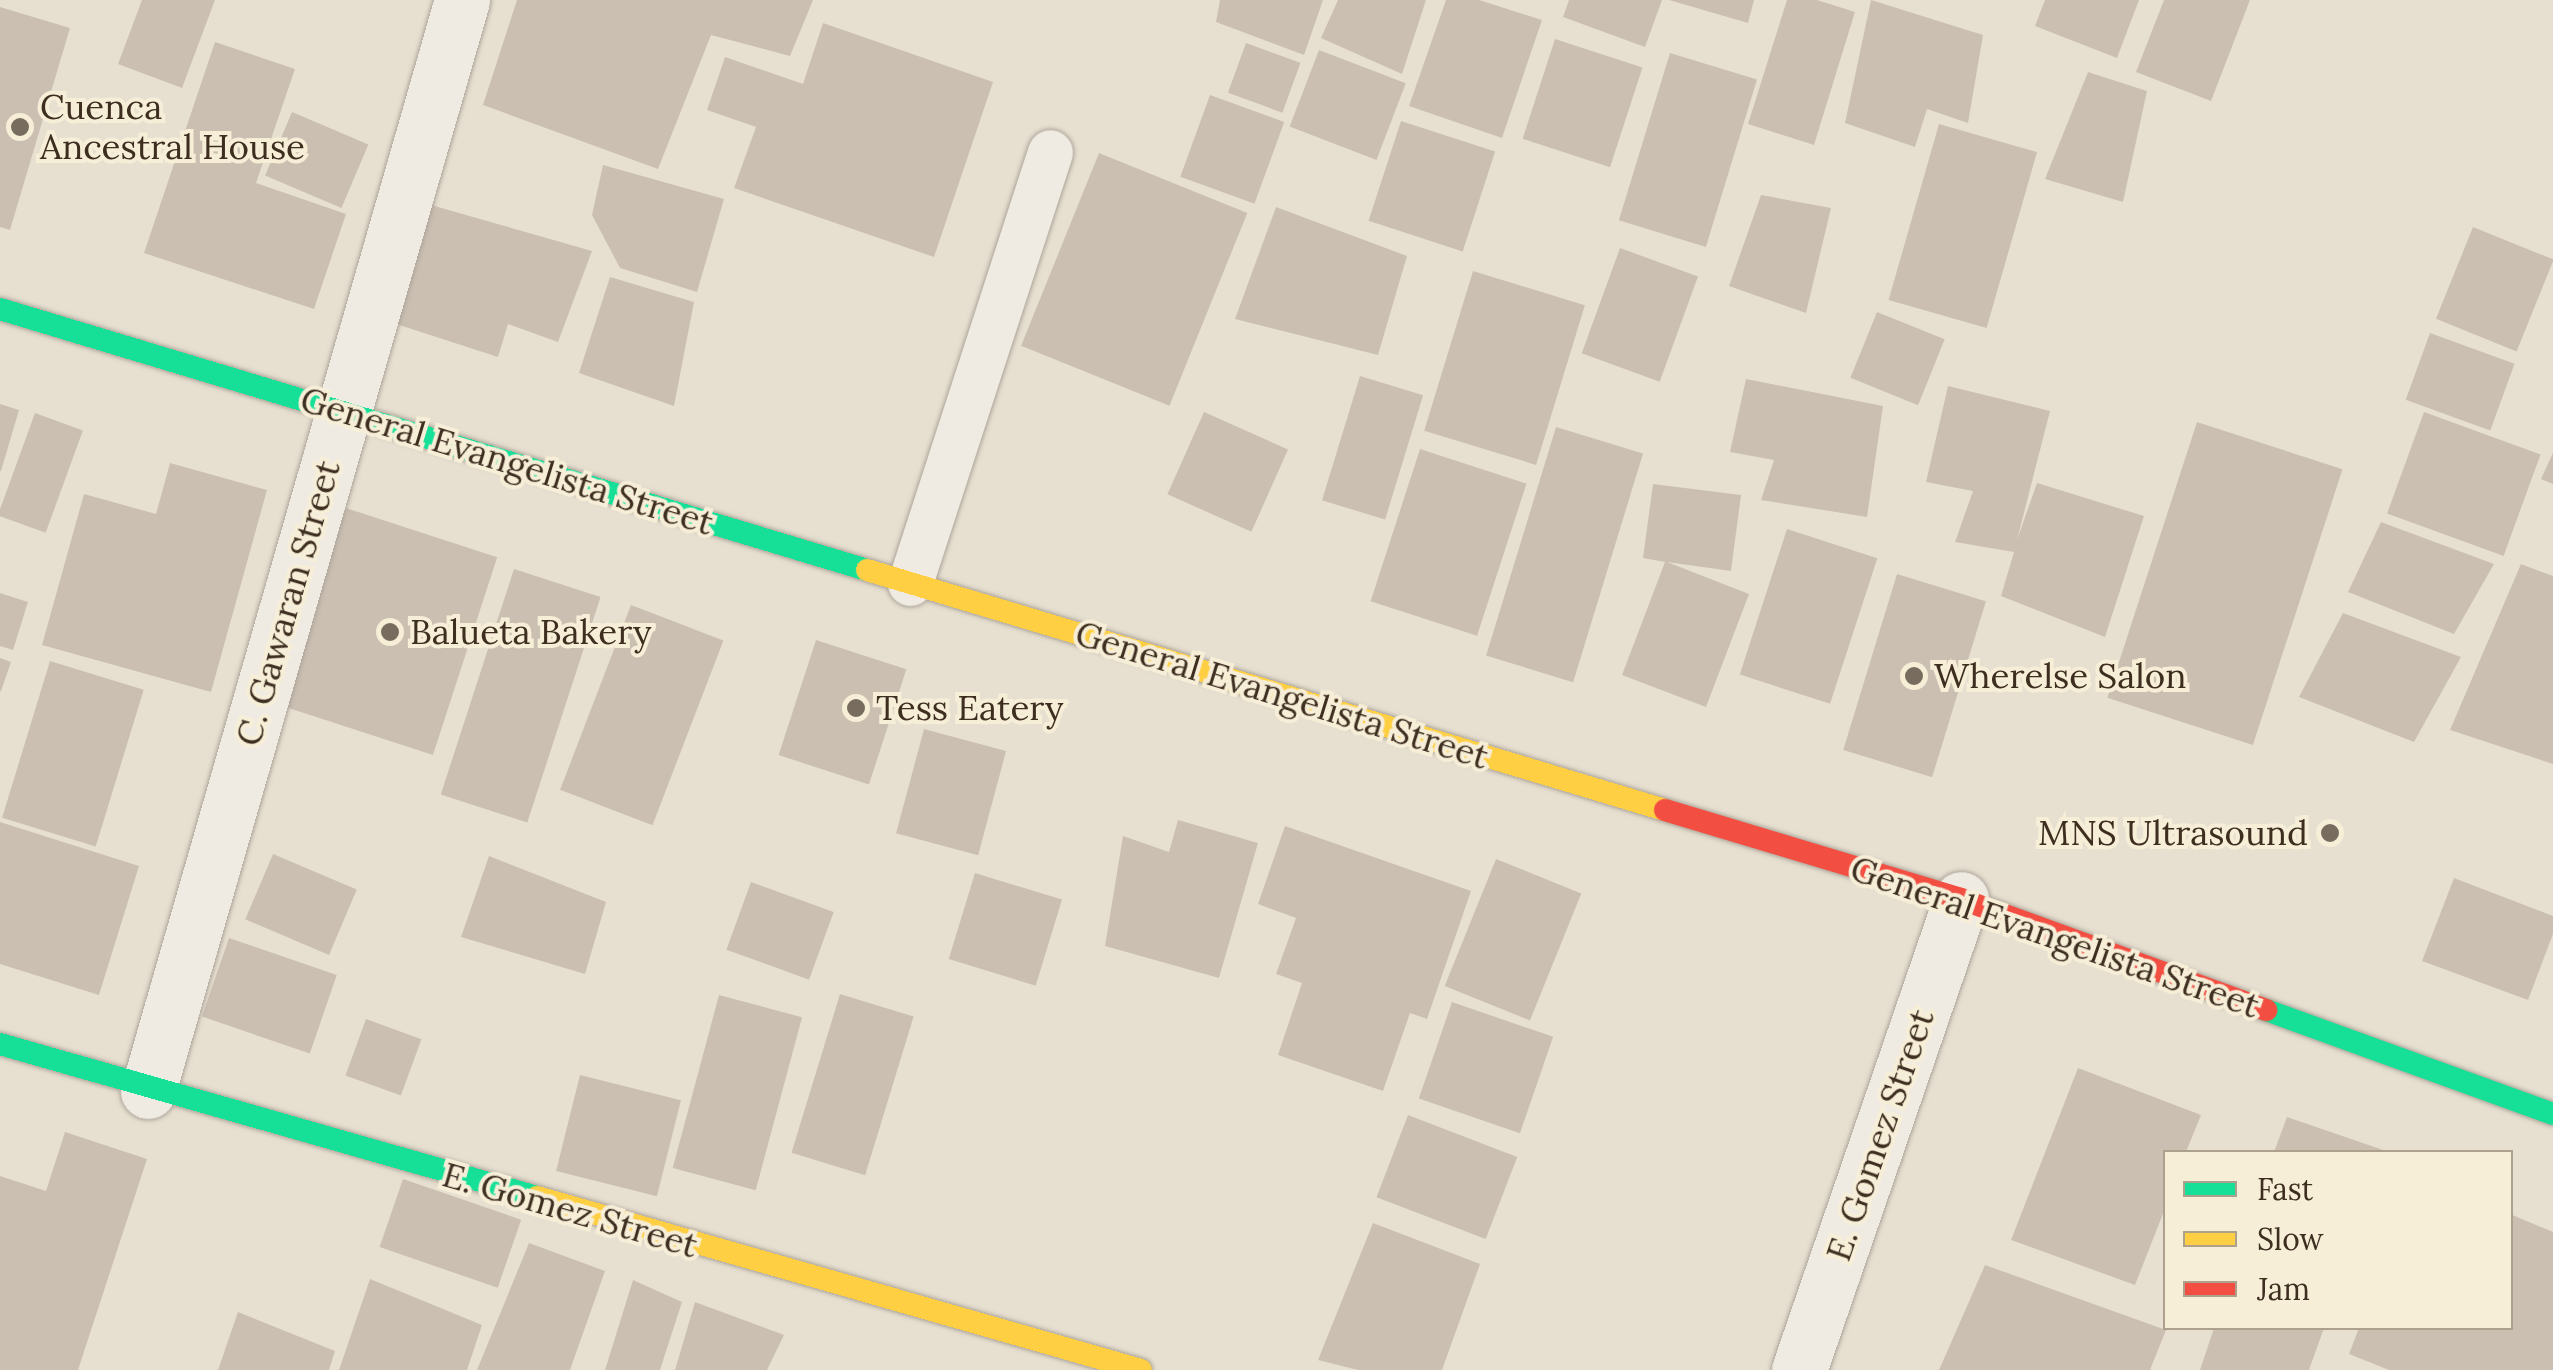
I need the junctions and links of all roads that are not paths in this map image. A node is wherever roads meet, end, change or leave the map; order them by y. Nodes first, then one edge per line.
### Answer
1 (462, 0) edge
2 (1050, 152) dead end
3 (0, 309) edge
4 (343, 412) junction
5 (910, 583) junction
6 (1961, 899) junction
7 (0, 1044) edge
8 (148, 1091) junction
9 (2553, 1114) edge
10 (1141, 1370) edge
11 (1798, 1370) edge

1 - 4 street, C. Gawaran Street
2 - 5 lane
3 - 4 main road, General Evangelista Street
4 - 5 main road, General Evangelista Street
4 - 8 street, C. Gawaran Street
5 - 6 main road, General Evangelista Street
6 - 9 main road, General Evangelista Street
6 - 11 street, E. Gomez Street
7 - 8 main road, E. Gomez Street
8 - 10 main road, E. Gomez Street

